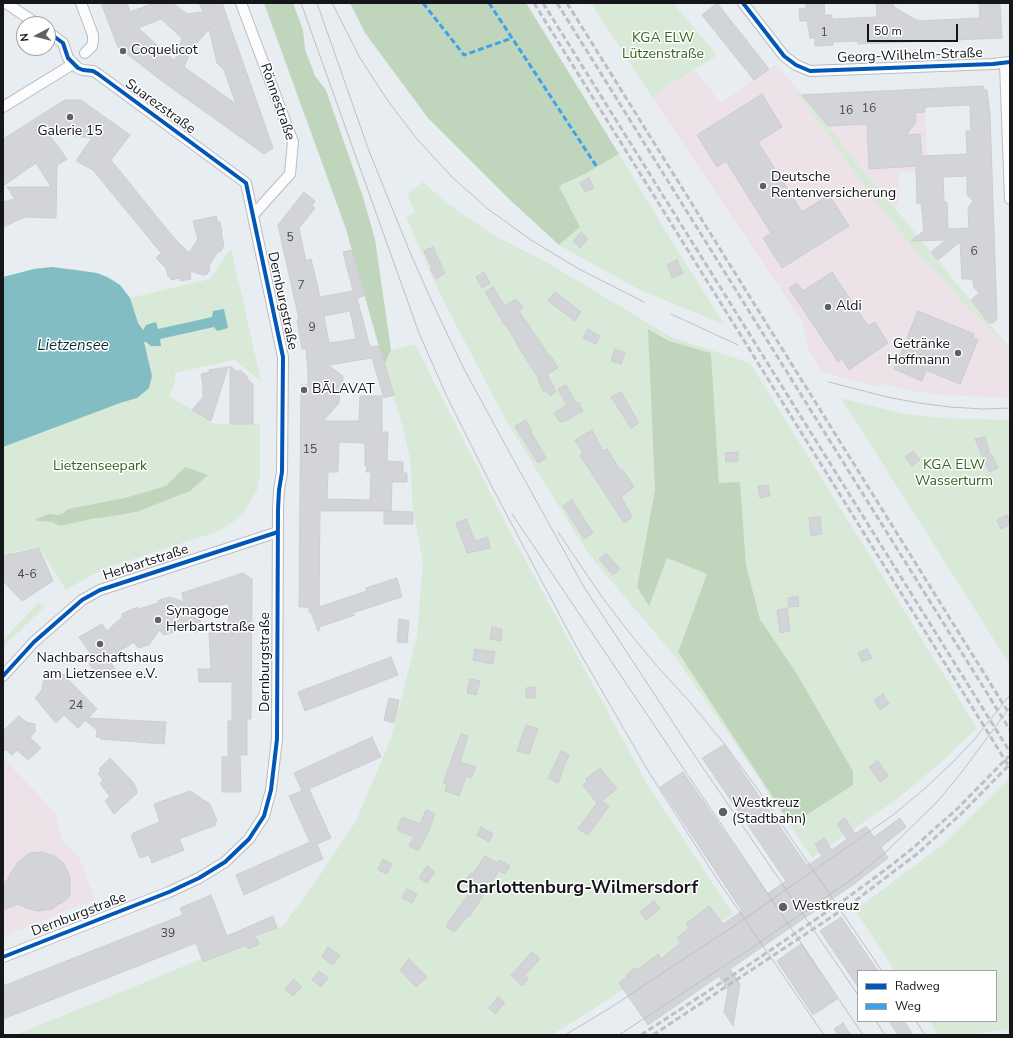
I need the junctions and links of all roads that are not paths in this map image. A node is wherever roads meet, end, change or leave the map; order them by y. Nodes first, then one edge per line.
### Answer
1 (6, 3) edge
2 (81, 3) edge
3 (241, 3) edge
4 (743, 3) edge
5 (25, 16) edge
6 (56, 38) edge
7 (85, 53) dead end
8 (1008, 62) edge
9 (73, 64) junction
10 (3, 107) edge
11 (1010, 199) edge
12 (252, 212) junction
13 (278, 532) junction
14 (3, 676) edge
15 (3, 956) edge

1 - 5 street
2 - 7 street
3 - 12 street, Rönnestraße
4 - 8 street, Georg-Wilhelm-Straße
6 - 9 street
8 - 11 street
9 - 10 street
9 - 12 street, Suarezstraße
12 - 13 street, Dernburgstraße
13 - 14 street, Herbartstraße
13 - 15 street, Dernburgstraße

